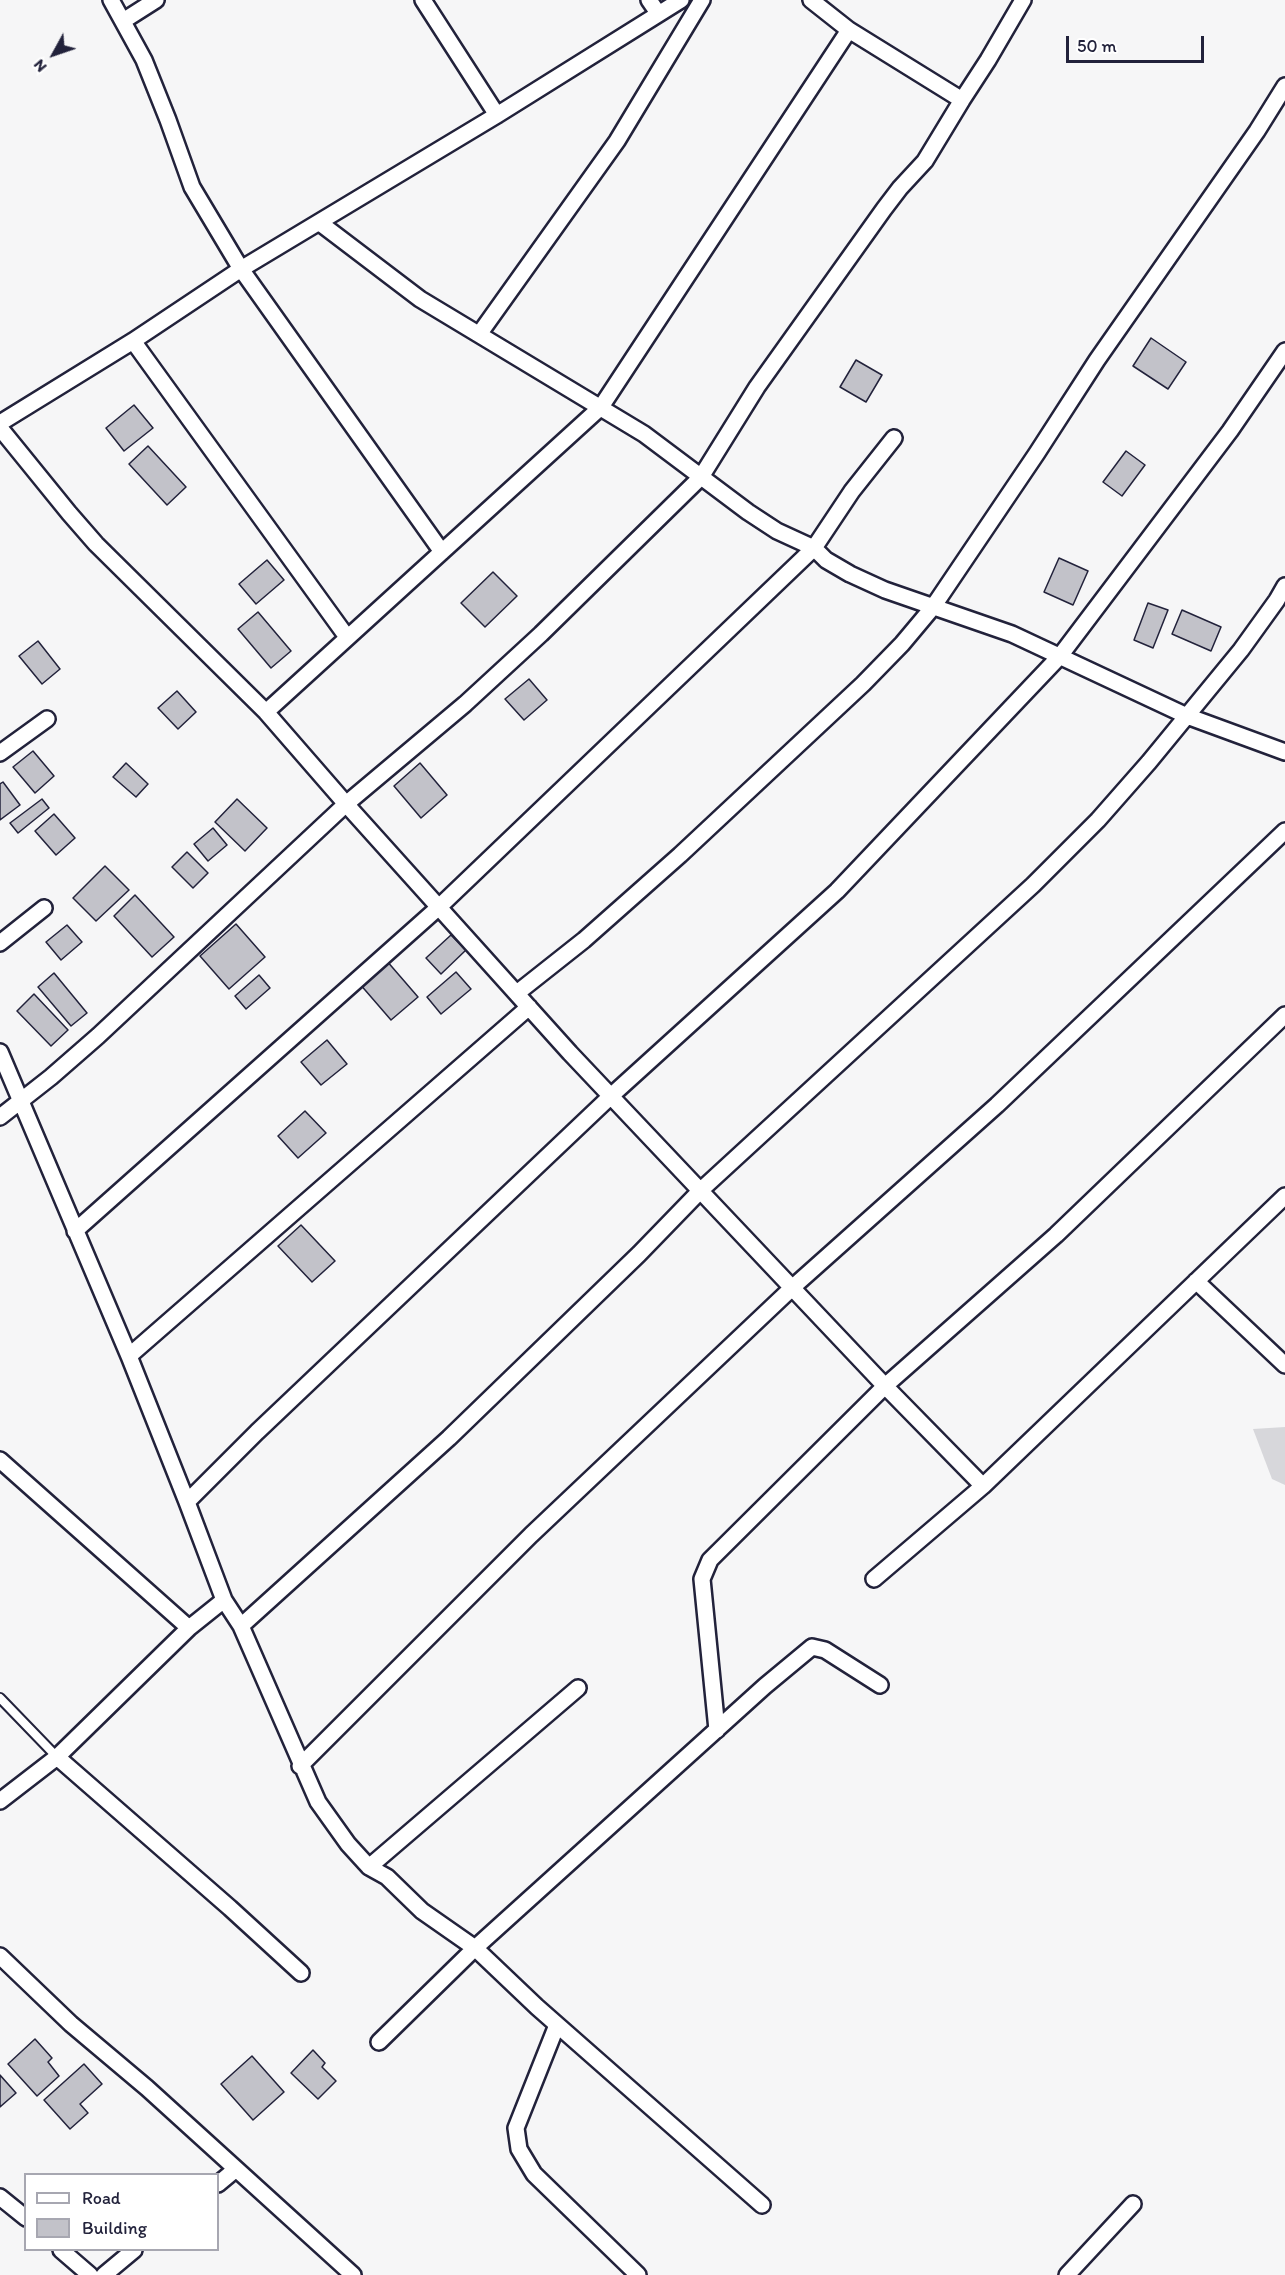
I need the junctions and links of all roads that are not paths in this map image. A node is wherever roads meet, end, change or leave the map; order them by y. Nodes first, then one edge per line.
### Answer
1 (111, 0) edge
2 (156, 0) edge
3 (423, 0) edge
4 (650, 0) edge
5 (681, 0) edge
6 (702, 0) edge
7 (811, 0) edge
8 (1023, 0) edge
9 (658, 13) junction
10 (123, 21) junction
11 (849, 30) junction
12 (1285, 86) edge
13 (962, 99) junction
14 (497, 115) junction
15 (320, 223) junction
16 (241, 269) junction
17 (480, 333) junction
18 (133, 341) junction
19 (1285, 351) edge
20 (601, 407) junction
21 (0, 423) edge
22 (0, 428) edge
23 (894, 438) dead end
24 (701, 477) junction
25 (814, 548) junction
26 (442, 552) junction
27 (1285, 586) edge
28 (933, 606) junction
29 (347, 637) junction
30 (1060, 656) junction
31 (266, 712) junction
32 (1187, 716) junction
33 (47, 719) dead end
34 (1285, 752) edge
35 (0, 753) edge
36 (346, 804) junction
37 (1285, 831) edge
38 (439, 907) junction
39 (44, 908) dead end
40 (0, 943) edge
41 (517, 993) junction
42 (529, 1007) junction
43 (1285, 1015) edge
44 (0, 1052) edge
45 (612, 1095) junction
46 (20, 1099) junction
47 (0, 1117) edge
48 (701, 1190) junction
49 (1285, 1196) edge
50 (75, 1231) junction
51 (1196, 1281) junction
52 (793, 1287) junction
53 (129, 1356) junction
54 (1285, 1365) edge
55 (885, 1386) junction
56 (0, 1460) edge
57 (983, 1486) junction
58 (187, 1502) junction
59 (874, 1579) dead end
60 (224, 1600) junction
61 (241, 1626) junction
62 (189, 1628) junction
63 (880, 1685) dead end
64 (578, 1688) dead end
65 (0, 1698) edge
66 (717, 1730) junction
67 (57, 1757) junction
68 (300, 1766) junction
69 (0, 1801) edge
70 (369, 1867) junction
71 (475, 1948) junction
72 (0, 1956) edge
73 (301, 1973) dead end
74 (557, 2025) junction
75 (379, 2042) dead end
76 (236, 2169) junction
77 (219, 2183) edge
78 (0, 2197) edge
79 (1133, 2204) dead end
80 (762, 2205) dead end
81 (24, 2216) edge
82 (62, 2251) edge
83 (133, 2251) edge
84 (90, 2275) edge
85 (104, 2275) edge
86 (353, 2275) edge
87 (638, 2275) edge
88 (1067, 2275) edge

1 - 10 street
2 - 10 street
3 - 14 street
4 - 9 street
5 - 9 street
6 - 17 street
7 - 11 street
8 - 13 street
9 - 14 street
10 - 16 street
11 - 13 street
11 - 20 street
12 - 28 street
13 - 24 street
14 - 15 street
15 - 16 street
15 - 17 street
16 - 18 street
16 - 26 street
17 - 20 street
18 - 21 street
18 - 29 street
19 - 30 street
20 - 24 street
20 - 26 street
22 - 31 street
23 - 25 street
24 - 25 street
24 - 36 street
25 - 28 street
25 - 38 street
26 - 29 street
27 - 32 street
28 - 30 street
28 - 41 street
29 - 31 street
30 - 32 street
30 - 45 street
31 - 36 street
32 - 34 street
32 - 48 street
33 - 35 street
36 - 38 street
36 - 46 street
37 - 52 street
38 - 41 street
38 - 50 street
39 - 40 street
41 - 42 street
42 - 45 street
42 - 53 street
43 - 55 street
44 - 46 street
45 - 48 street
45 - 58 street
46 - 47 street
46 - 50 street
48 - 52 street
48 - 61 street
49 - 51 street
50 - 53 street
51 - 54 street
51 - 57 street
52 - 55 street
52 - 68 street
53 - 58 street
55 - 57 street
55 - 66 street
56 - 62 street
57 - 59 street
58 - 60 street
60 - 61 street
60 - 62 street
61 - 68 street
62 - 67 street
63 - 66 street
64 - 70 street
65 - 67 lane
66 - 71 street
67 - 69 street
67 - 73 street
68 - 70 street
70 - 71 street
71 - 74 street
71 - 75 street
72 - 76 street
74 - 80 street
74 - 87 street
76 - 77 street
76 - 86 street
78 - 81 street
79 - 88 street
82 - 84 street
83 - 85 street

